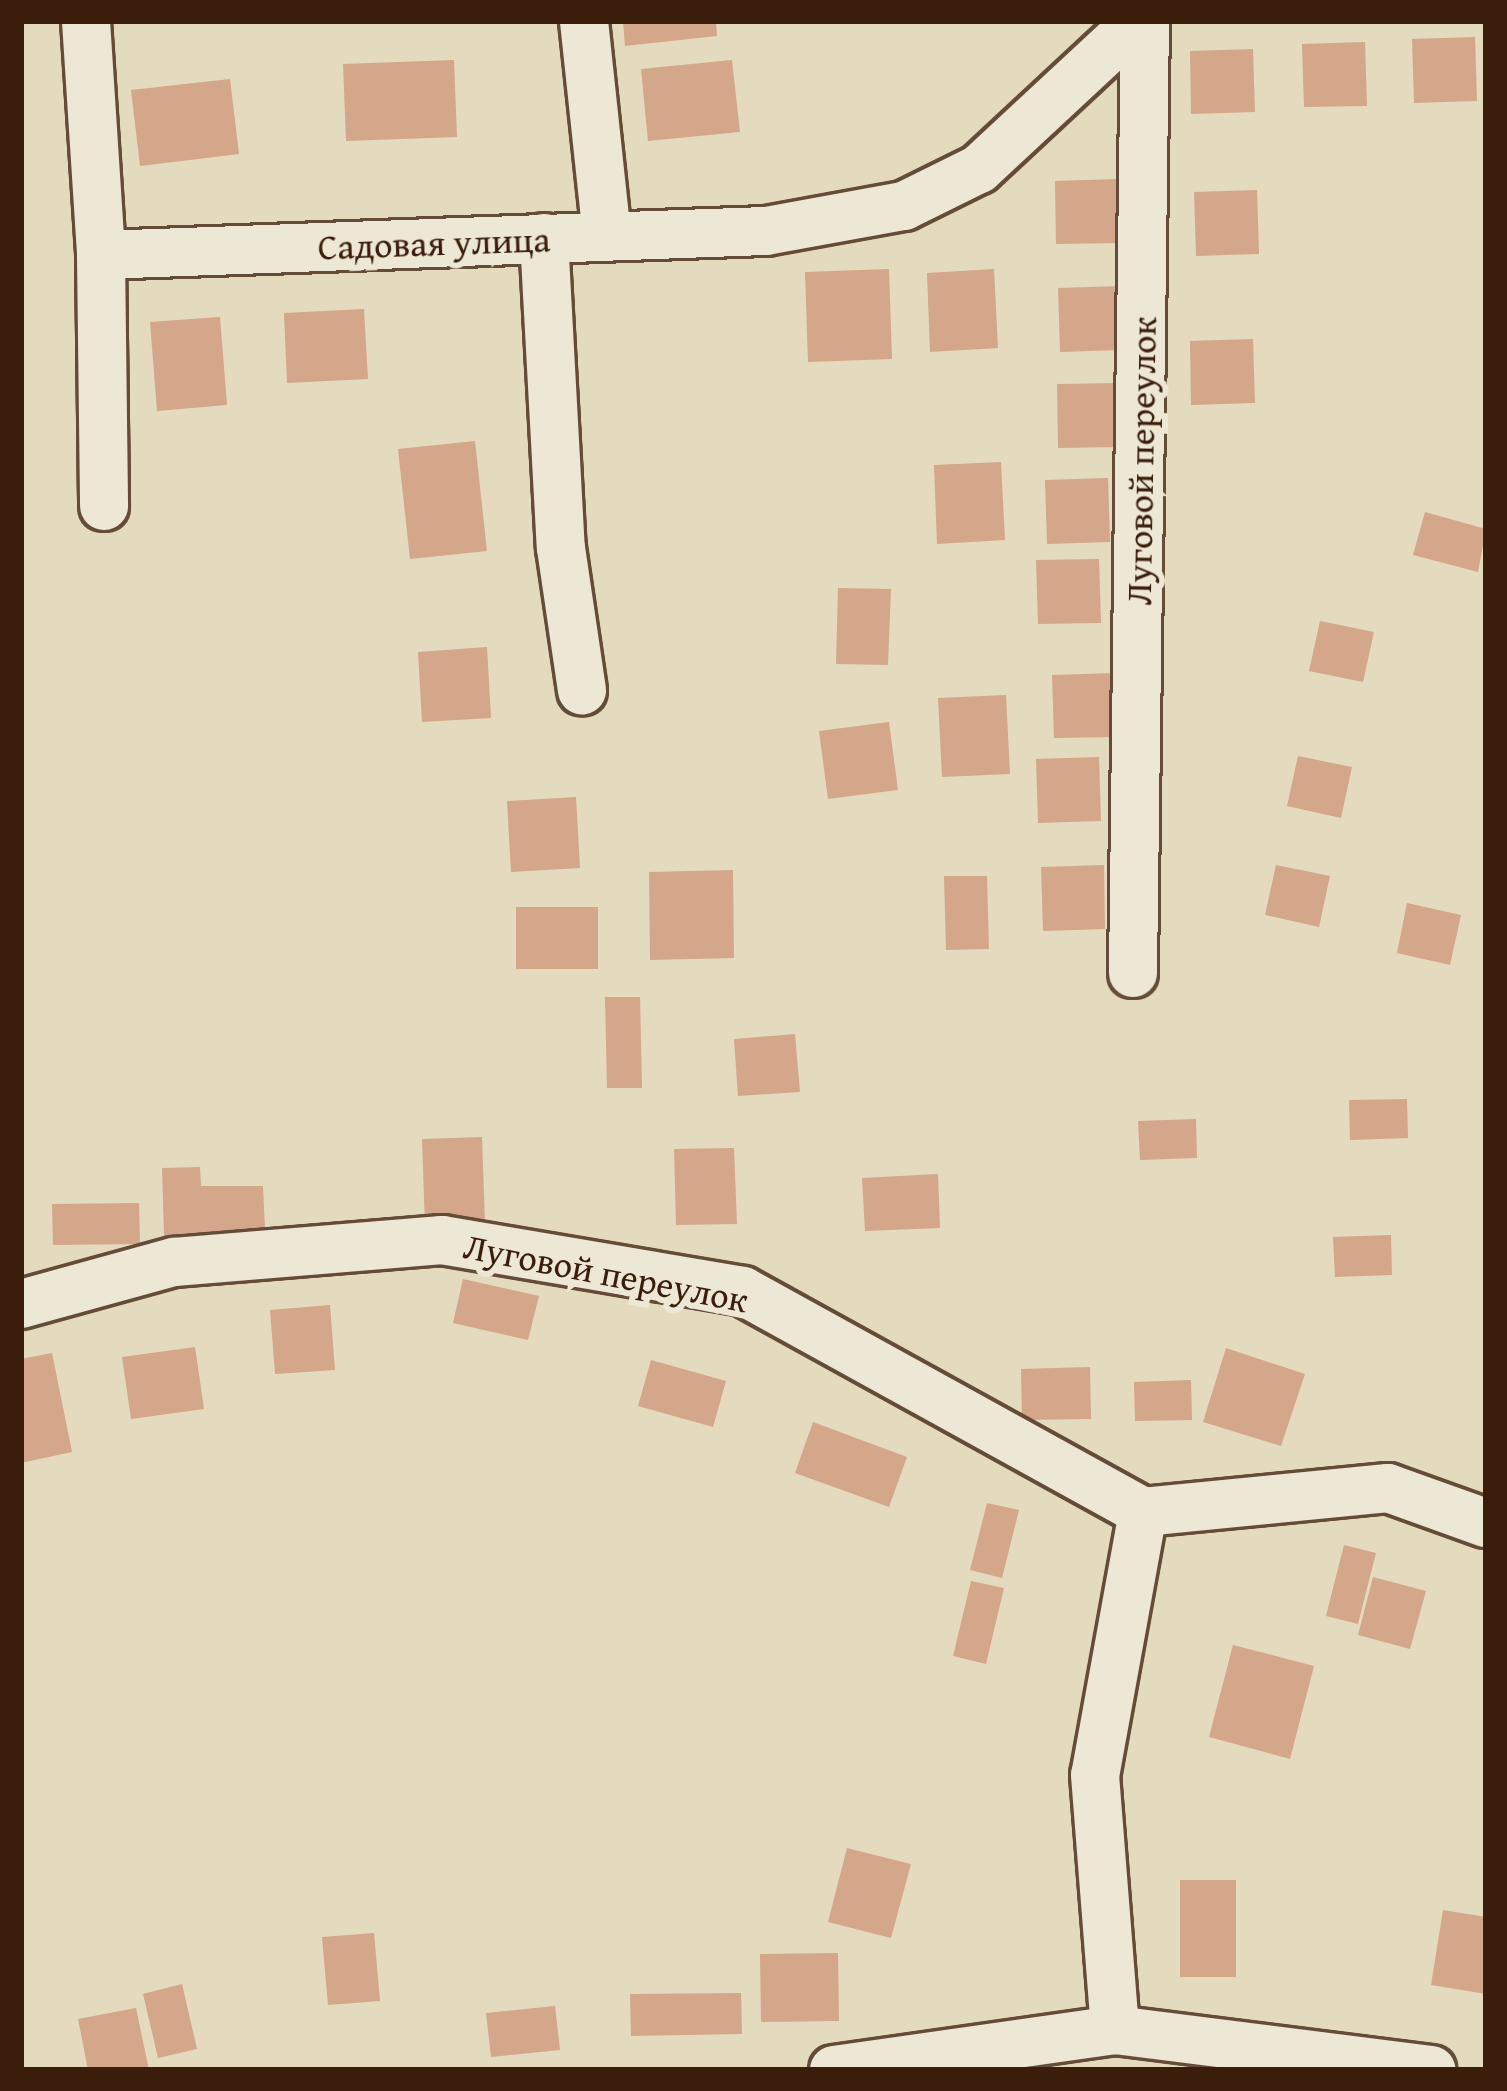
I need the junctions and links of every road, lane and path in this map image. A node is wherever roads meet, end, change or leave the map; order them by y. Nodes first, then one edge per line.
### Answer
1 (86, 21) edge
2 (584, 21) edge
3 (1142, 21) edge
4 (607, 236) junction
5 (544, 238) junction
6 (101, 256) junction
7 (104, 506) dead end
8 (582, 690) dead end
9 (1133, 973) dead end
10 (21, 1304) edge
11 (1143, 1513) junction
12 (1486, 1523) edge
13 (1115, 2030) junction
14 (1285, 2060) edge
15 (834, 2070) edge
16 (1431, 2070) edge

1 - 6 street
2 - 4 street
3 - 4 street, Садовая улица
3 - 9 street, Луговой переулок
4 - 5 street, Садовая улица
5 - 6 street, Садовая улица
5 - 8 street
6 - 7 street
10 - 11 street, Луговой переулок
11 - 12 street
11 - 13 street
13 - 14 street
13 - 15 street
14 - 16 street

